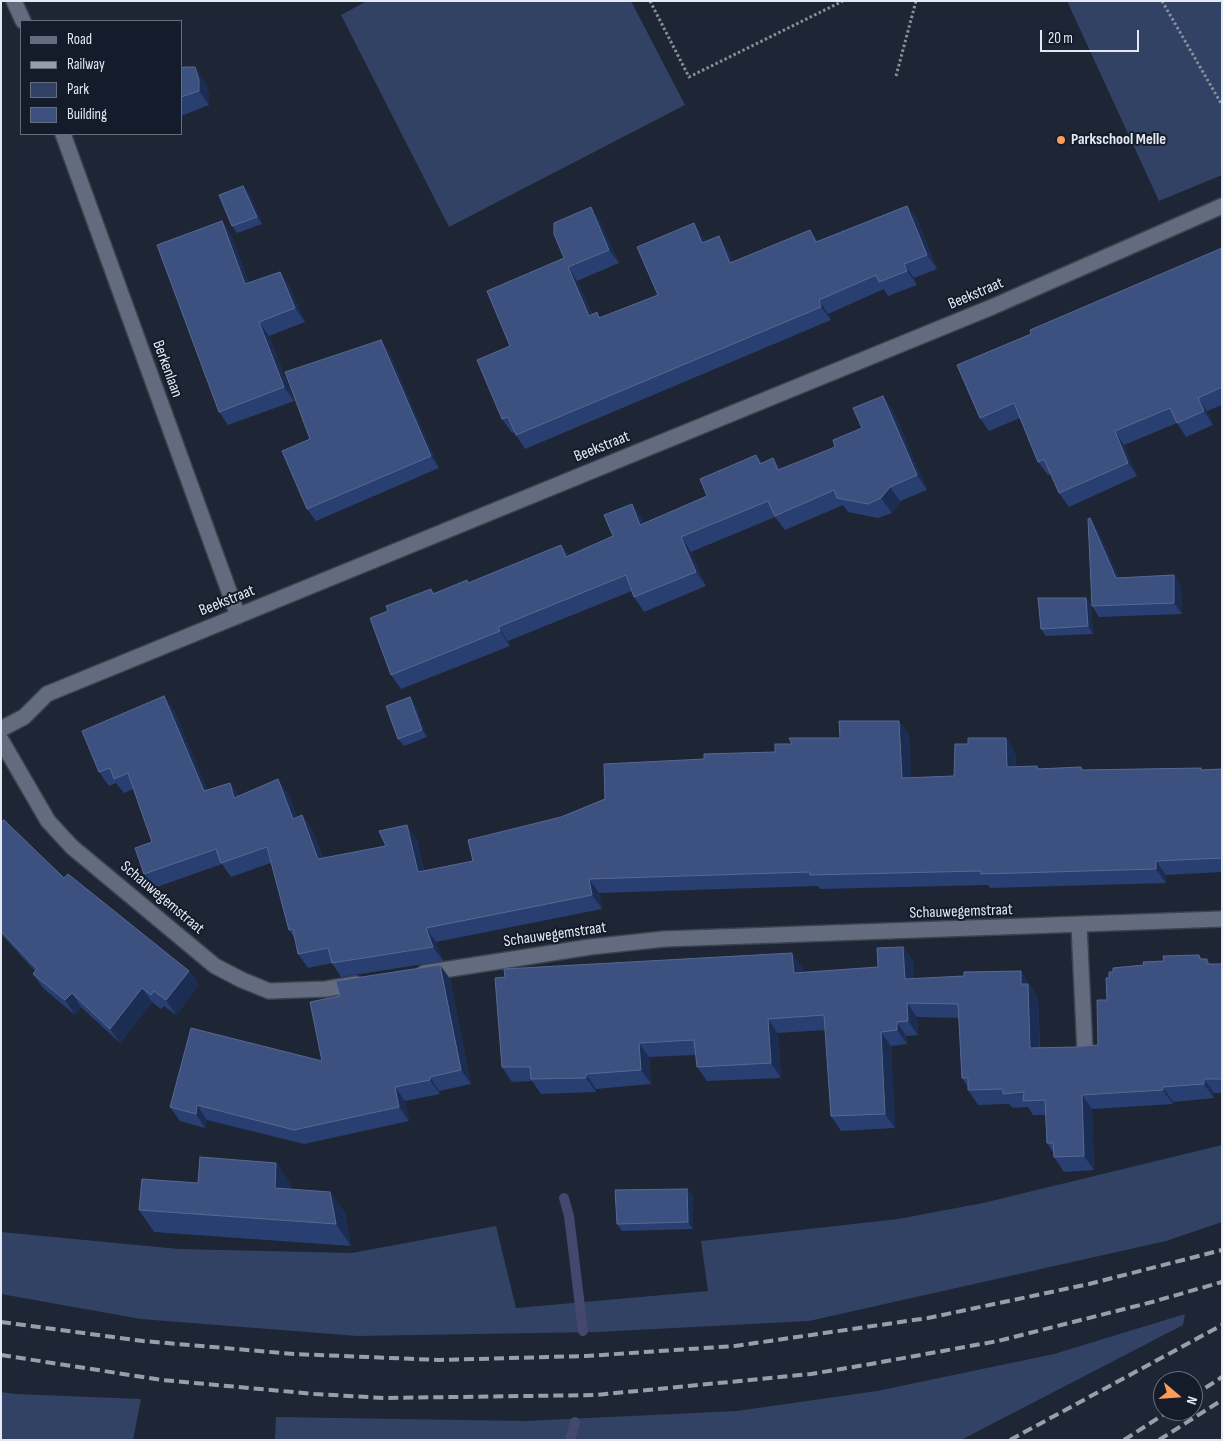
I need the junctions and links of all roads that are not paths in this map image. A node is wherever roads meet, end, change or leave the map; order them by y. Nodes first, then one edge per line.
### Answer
1 (14, 1) edge
2 (23, 20) edge
3 (63, 135) edge
4 (1222, 206) edge
5 (238, 616) junction
6 (1, 730) edge
7 (1, 740) edge
8 (1222, 919) edge
9 (1079, 925) junction
10 (414, 974) edge
11 (375, 981) edge
12 (1084, 1052) edge

1 - 2 street
3 - 5 street, Berkenlaan
4 - 5 street, Beekstraat
5 - 6 street, Beekstraat
7 - 11 street, Schauwegemstraat
8 - 9 street, Schauwegemstraat
9 - 10 street, Schauwegemstraat
9 - 12 street

